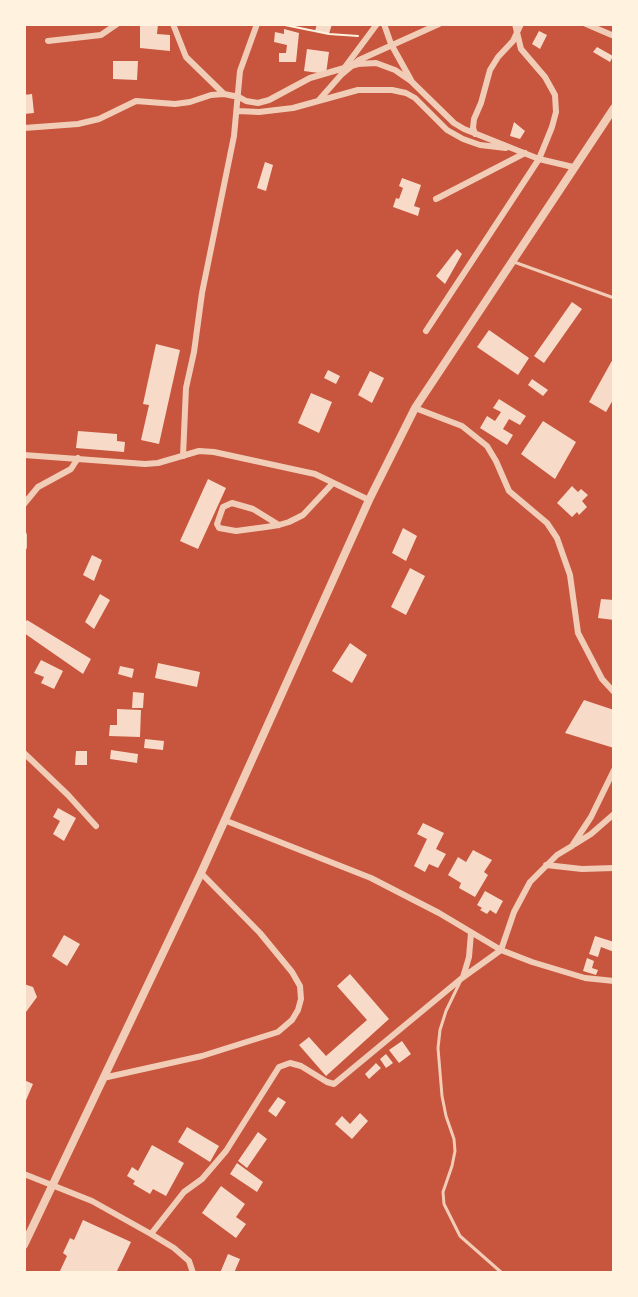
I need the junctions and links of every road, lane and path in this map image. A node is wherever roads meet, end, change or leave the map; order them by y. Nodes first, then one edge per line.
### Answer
1 (117, 24) edge
2 (173, 24) edge
3 (257, 24) edge
4 (279, 24) edge
5 (377, 24) edge
6 (384, 24) edge
7 (439, 24) edge
8 (515, 24) edge
9 (521, 24) edge
10 (586, 24) edge
11 (516, 35) junction
12 (369, 36) junction
13 (614, 36) edge
14 (48, 41) dead end
15 (391, 44) junction
16 (348, 67) junction
17 (411, 81) junction
18 (224, 94) junction
19 (239, 97) junction
20 (319, 100) junction
21 (614, 108) edge
22 (238, 111) junction
23 (24, 128) edge
24 (476, 134) junction
25 (515, 149) junction
26 (525, 153) junction
27 (539, 159) junction
28 (573, 167) junction
29 (436, 199) dead end
30 (511, 261) junction
31 (614, 298) edge
32 (426, 331) dead end
33 (415, 408) junction
34 (24, 455) edge
35 (183, 456) junction
36 (78, 458) junction
37 (333, 483) junction
38 (369, 500) junction
39 (24, 504) edge
40 (279, 525) junction
41 (24, 536) edge
42 (24, 547) edge
43 (614, 693) edge
44 (24, 753) edge
45 (614, 770) edge
46 (614, 814) edge
47 (224, 820) junction
48 (96, 826) dead end
49 (572, 846) junction
50 (546, 865) junction
51 (614, 868) edge
52 (201, 873) junction
53 (471, 933) junction
54 (501, 950) junction
55 (462, 978) junction
56 (614, 981) edge
57 (102, 1078) junction
58 (24, 1174) edge
59 (51, 1186) junction
60 (151, 1234) junction
61 (24, 1245) edge
62 (193, 1273) edge
63 (502, 1273) edge

1 - 14 street
2 - 18 street
3 - 19 street
4 - 12 path
5 - 12 street
6 - 15 street
7 - 15 street
8 - 11 street
9 - 11 street
10 - 13 street
11 - 24 street
11 - 27 street
12 - 16 street
15 - 16 street
15 - 17 street
16 - 17 street
16 - 19 street
16 - 20 street
17 - 24 street
18 - 19 street
18 - 23 street
19 - 22 street
20 - 22 street
20 - 25 street
21 - 28 street
22 - 35 street
24 - 25 street
25 - 26 street
26 - 27 street
26 - 29 street
27 - 28 street
27 - 32 street
28 - 30 street
30 - 31 lane
30 - 33 street
33 - 38 street
33 - 43 street
34 - 36 street
35 - 36 street
35 - 37 street
36 - 39 street
37 - 38 street
37 - 40 street
38 - 47 street
40 - 40 street
41 - 42 street
44 - 48 street
45 - 49 street
46 - 49 street
47 - 52 street
47 - 53 street
49 - 50 street
50 - 51 street
50 - 54 street
52 - 57 street
52 - 57 street
53 - 54 street
53 - 55 street
54 - 55 street
54 - 56 street
55 - 60 street
55 - 63 lane
57 - 59 street
58 - 59 street
59 - 60 street
59 - 61 street
60 - 62 street

